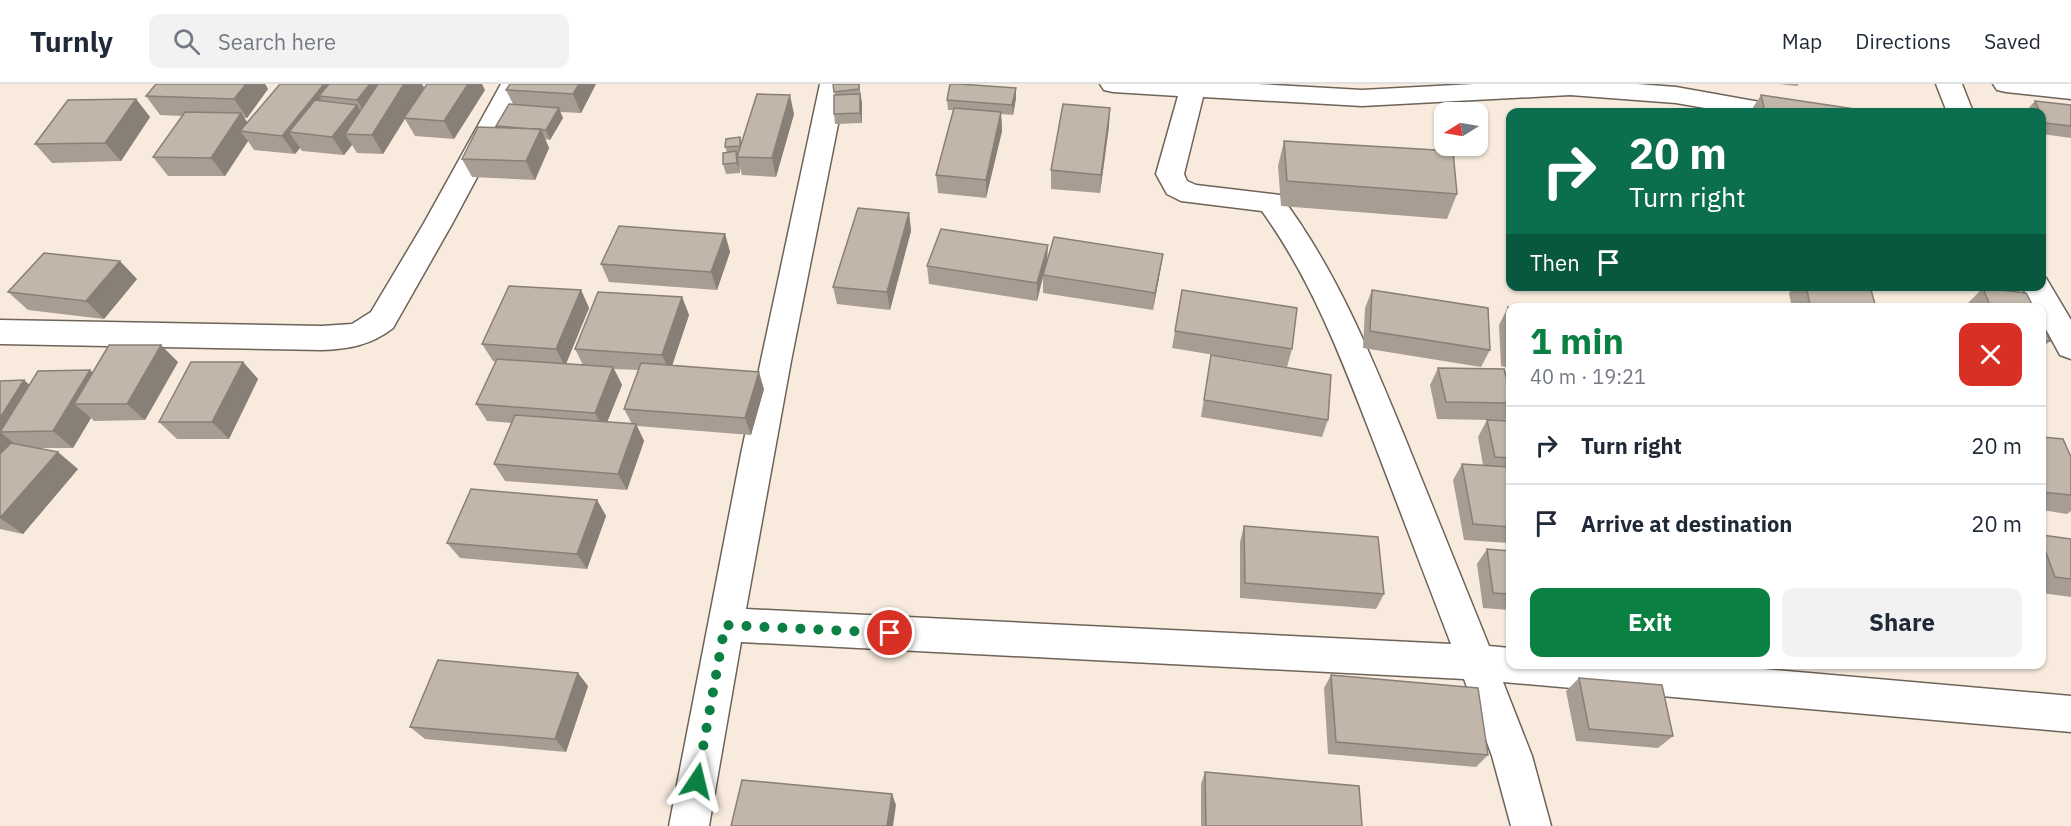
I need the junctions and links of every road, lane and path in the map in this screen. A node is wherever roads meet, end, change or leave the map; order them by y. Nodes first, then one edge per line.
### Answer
1 (514, 84) edge
2 (833, 84) edge
3 (1113, 84) edge
4 (1949, 84) edge
5 (2006, 84) edge
6 (1194, 86) edge
7 (2071, 91) edge
8 (1749, 108) edge
9 (1958, 108) edge
10 (2046, 303) edge
11 (0, 332) edge
12 (2071, 347) edge
13 (725, 625) junction
14 (1477, 662) junction
15 (1506, 665) edge
16 (1557, 669) edge
17 (2071, 714) edge
18 (689, 826) edge
19 (1531, 826) edge

1 - 11 street
2 - 13 street
3 - 6 street
4 - 9 street
5 - 7 street
6 - 8 street
6 - 14 street
10 - 12 street
13 - 14 street
13 - 18 street
14 - 15 street
14 - 19 street
16 - 17 street

